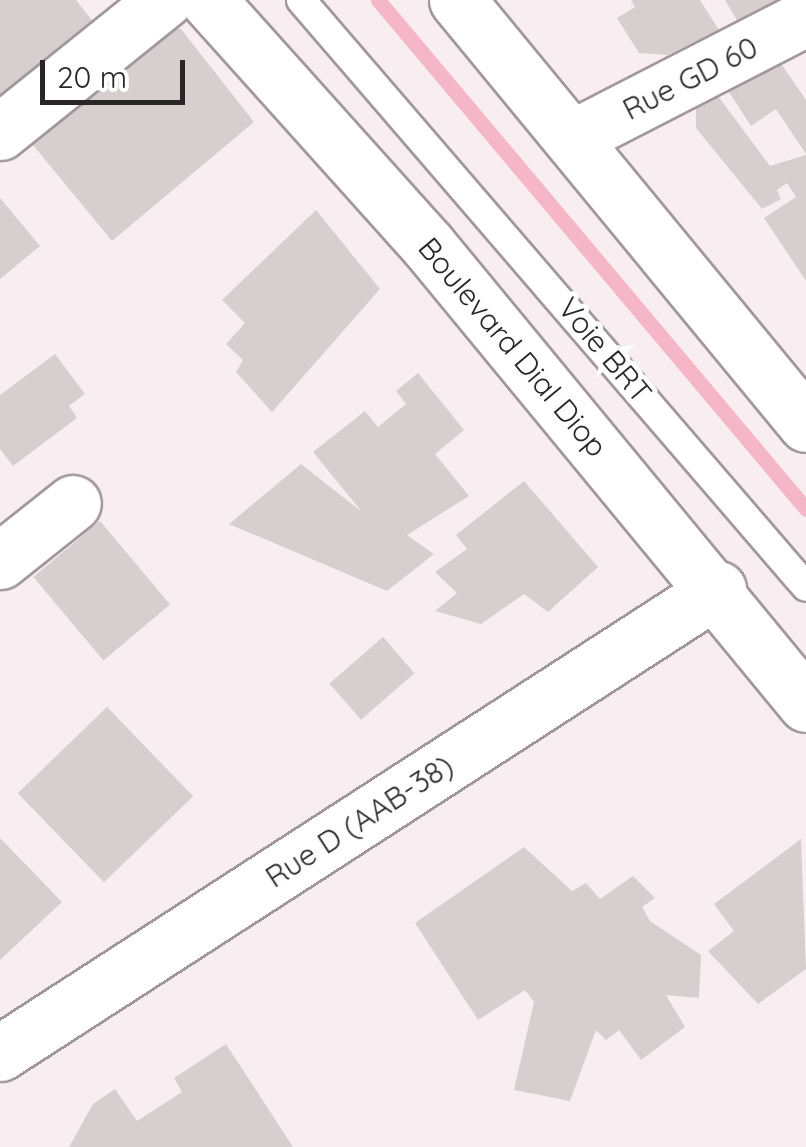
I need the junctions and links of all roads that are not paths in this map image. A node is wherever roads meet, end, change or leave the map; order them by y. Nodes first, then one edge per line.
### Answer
1 (164, 0) edge
2 (208, 0) edge
3 (301, 0) edge
4 (322, 0) edge
5 (457, 0) edge
6 (806, 18) edge
7 (404, 112) junction
8 (0, 132) edge
9 (574, 137) junction
10 (806, 424) edge
11 (73, 502) dead end
12 (0, 561) edge
13 (806, 588) edge
14 (718, 589) junction
15 (806, 704) edge
16 (0, 1053) edge

1 - 8 street
2 - 14 street, Boulevard Dial Diop
3 - 7 lane, Voie BRT
4 - 7 lane, Voie BRT
5 - 9 street
6 - 9 street, Rue GD 60
7 - 13 lane, Voie BRT
9 - 10 street
11 - 12 street
14 - 15 street, Boulevard Dial Diop
14 - 16 street, Rue D (AAB-38)

